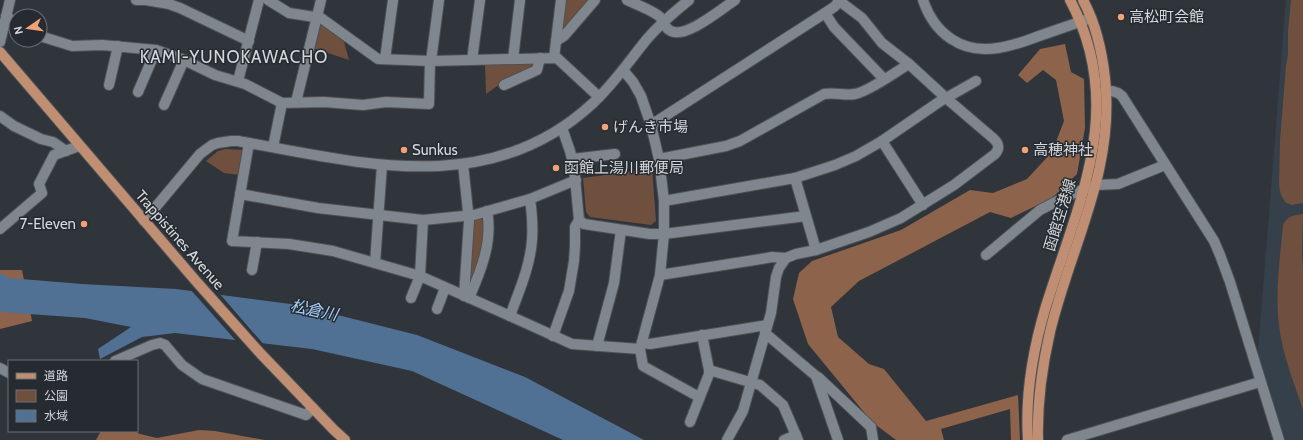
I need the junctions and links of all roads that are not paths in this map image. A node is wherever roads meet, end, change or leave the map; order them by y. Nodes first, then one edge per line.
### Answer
1 (10, 0) edge
2 (136, 0) edge
3 (259, 0) edge
4 (268, 0) edge
5 (321, 0) edge
6 (393, 0) edge
7 (439, 0) edge
8 (480, 0) edge
9 (520, 0) edge
10 (561, 0) edge
11 (595, 0) edge
12 (627, 0) edge
13 (689, 0) edge
14 (735, 0) edge
15 (923, 0) edge
16 (1070, 0) edge
17 (1083, 0) edge
18 (839, 1) edge
19 (169, 2) edge
20 (825, 14) junction
21 (6, 16) joint
22 (316, 17) junction
23 (1091, 18) junction
24 (664, 22) junction
25 (1080, 22) junction
26 (48, 38) edge
27 (248, 41) junction
28 (556, 41) junction
29 (0, 42) edge
30 (118, 46) junction
31 (156, 50) junction
32 (0, 52) edge
33 (540, 58) junction
34 (554, 58) junction
35 (385, 59) junction
36 (513, 59) junction
37 (184, 60) junction
38 (472, 60) junction
39 (431, 61) junction
40 (909, 64) junction
41 (623, 70) junction
42 (884, 79) junction
43 (976, 81) dead end
44 (238, 82) junction
45 (109, 85) dead end
46 (504, 85) dead end
47 (1112, 91) dead end
48 (138, 92) dead end
49 (600, 97) junction
50 (946, 98) junction
51 (282, 102) junction
52 (296, 102) junction
53 (164, 105) dead end
54 (0, 116) edge
55 (651, 125) junction
56 (562, 128) junction
57 (882, 141) junction
58 (249, 143) junction
59 (79, 146) junction
60 (273, 147) junction
61 (66, 151) junction
62 (615, 154) dead end
63 (572, 159) junction
64 (659, 159) junction
65 (463, 164) junction
66 (382, 165) junction
67 (1165, 165) junction
68 (795, 178) junction
69 (576, 180) junction
70 (1096, 185) junction
71 (1085, 189) junction
72 (240, 194) junction
73 (530, 199) junction
74 (664, 201) junction
75 (923, 205) junction
76 (487, 212) junction
77 (379, 216) junction
78 (468, 216) junction
79 (806, 216) junction
80 (423, 220) junction
81 (579, 220) junction
82 (144, 221) junction
83 (0, 229) edge
84 (621, 230) junction
85 (664, 234) junction
86 (257, 242) junction
87 (816, 250) junction
88 (986, 255) dead end
89 (786, 258) junction
90 (375, 263) junction
91 (252, 270) dead end
92 (660, 275) junction
93 (420, 276) junction
94 (445, 288) junction
95 (466, 297) junction
96 (411, 298) dead end
97 (437, 309) dead end
98 (510, 316) junction
99 (768, 333) junction
100 (702, 335) junction
101 (553, 336) junction
102 (597, 346) junction
103 (641, 346) junction
104 (117, 360) edge
105 (709, 370) junction
106 (816, 376) junction
107 (1260, 382) junction
108 (755, 383) junction
109 (699, 397) junction
110 (313, 408) junction
111 (690, 422) dead end
112 (797, 437) edge
113 (343, 439) edge
114 (727, 440) edge
115 (784, 440) edge
116 (838, 440) edge
117 (873, 440) edge
118 (1028, 440) edge
119 (1038, 440) edge
120 (1067, 440) edge
121 (1279, 440) edge

1 - 21 street
2 - 19 street
3 - 27 street
4 - 22 street
5 - 22 street
6 - 35 street
7 - 39 street
8 - 38 street
9 - 36 street
10 - 28 street
11 - 28 street
12 - 24 street
13 - 24 street
14 - 24 street
15 - 25 street
16 - 25 main road, 函館空港線
17 - 23 main road, 函館空港線
18 - 20 street
18 - 40 street
19 - 27 street
20 - 42 street
20 - 55 street
21 - 29 street
22 - 35 street
22 - 52 street
23 - 25 street
23 - 70 main road, 函館空港線
24 - 41 street
25 - 71 main road, 函館空港線
26 - 30 street
27 - 44 street
28 - 34 street
30 - 31 street
30 - 45 street
31 - 37 street
31 - 48 street
32 - 59 main road, Trappistines Avenue
33 - 34 street
33 - 36 street
33 - 46 street
34 - 49 street
35 - 39 street
36 - 38 street
37 - 44 street
37 - 53 street
38 - 39 street
39 - 52 street
40 - 42 street
40 - 50 street
41 - 49 street
41 - 55 street
42 - 64 street
43 - 50 street
44 - 51 street
47 - 67 street
49 - 56 street
50 - 57 street
50 - 75 street
51 - 52 street
51 - 60 street
54 - 61 street
55 - 64 street
56 - 63 street
56 - 65 street
57 - 68 street
57 - 75 street
58 - 60 street
58 - 72 street
58 - 82 street
59 - 61 street
59 - 82 main road, Trappistines Avenue
60 - 66 street
61 - 83 street
62 - 63 street
63 - 69 street
64 - 74 street
65 - 66 street
65 - 78 street
66 - 77 street
67 - 70 street
67 - 107 street
68 - 74 street
68 - 79 street
69 - 73 street
69 - 81 street
70 - 71 street
70 - 119 main road, 函館空港線
71 - 88 street
71 - 118 main road, 函館空港線
72 - 77 street
72 - 86 street
73 - 76 street
73 - 98 street
74 - 85 street
75 - 87 street
76 - 78 street
76 - 95 street
77 - 80 street
77 - 90 street
78 - 80 street
78 - 95 street
79 - 85 street
79 - 87 street
80 - 93 street
81 - 84 street
81 - 101 street
82 - 110 main road, Trappistines Avenue
84 - 85 street
84 - 102 street
85 - 92 street
86 - 90 street
86 - 91 street
87 - 89 street
89 - 92 street
89 - 99 street
90 - 93 street
92 - 103 street
93 - 94 street
93 - 96 street
94 - 95 street
94 - 97 street
95 - 98 street
98 - 101 street
99 - 100 street
99 - 106 street
99 - 108 street
100 - 103 street
100 - 105 street
101 - 102 street
102 - 103 street
103 - 109 street
104 - 110 street
105 - 108 street
105 - 109 street
106 - 116 street
106 - 117 street
107 - 120 street
107 - 121 street
108 - 112 street
108 - 114 street
109 - 111 street
110 - 113 main road, Trappistines Avenue
112 - 115 street

